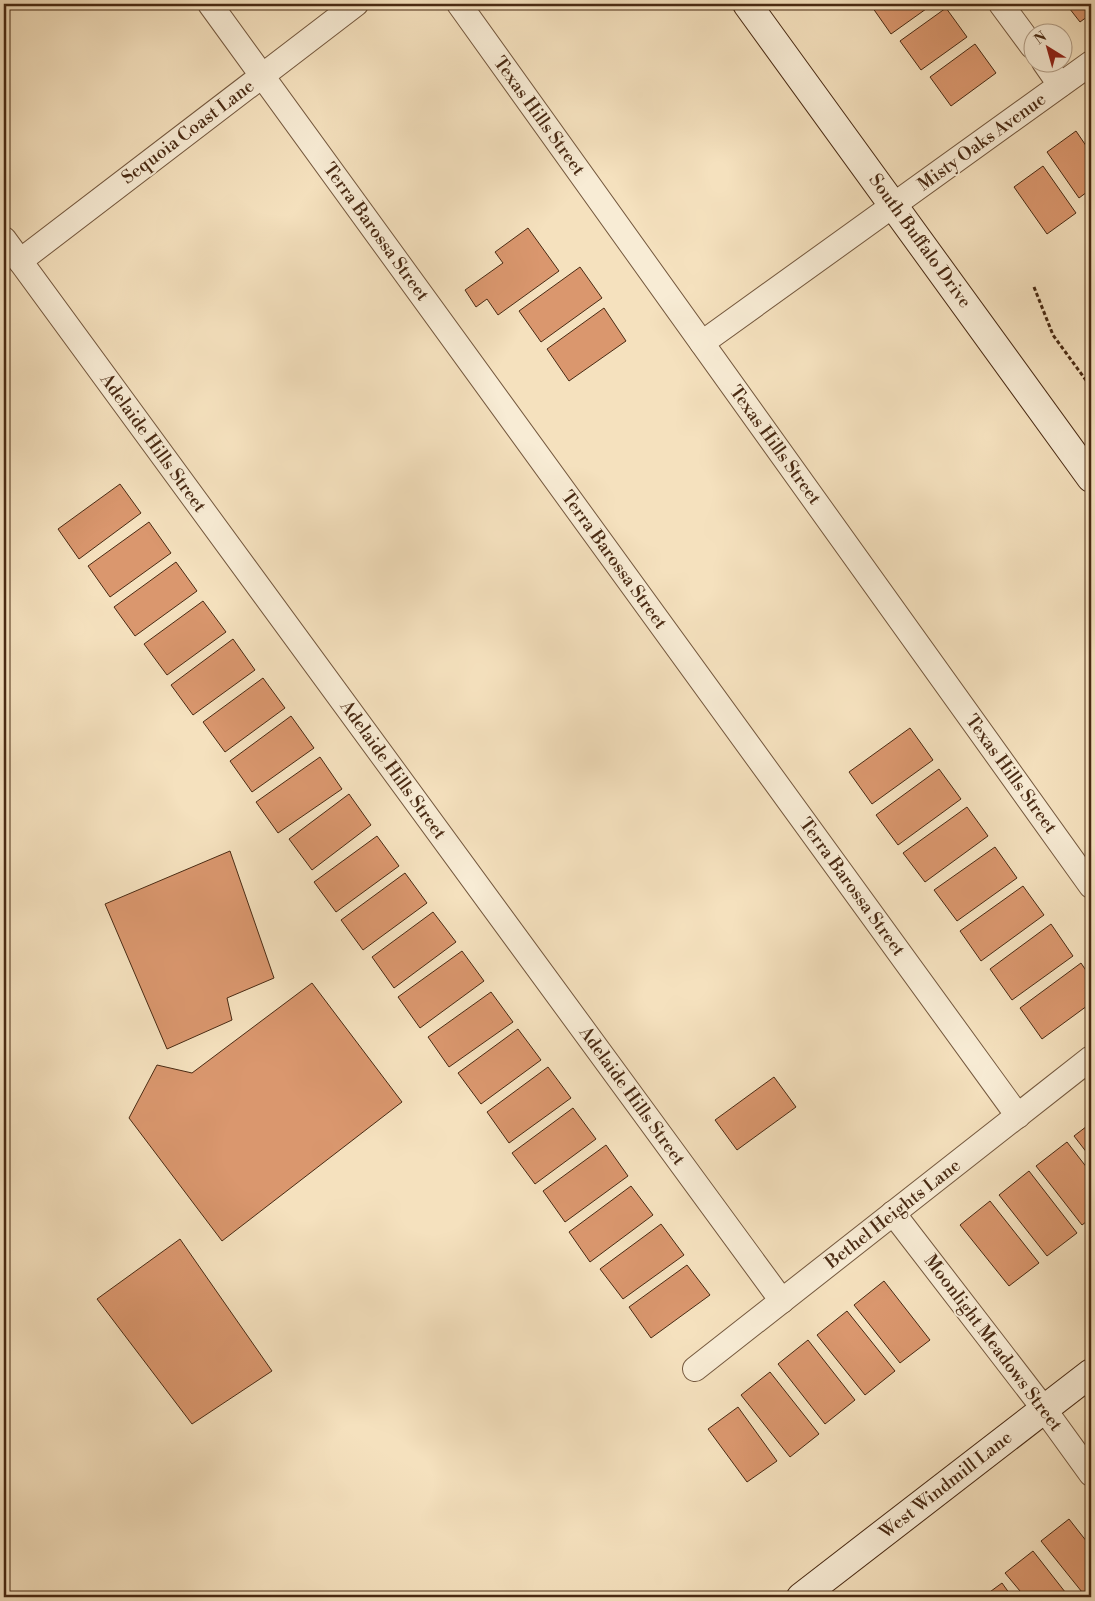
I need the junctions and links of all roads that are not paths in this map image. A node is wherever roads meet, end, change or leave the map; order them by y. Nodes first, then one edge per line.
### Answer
1 (210, 4) edge
2 (356, 4) edge
3 (459, 4) edge
4 (747, 4) edge
5 (1001, 4) edge
6 (1022, 32) edge
7 (1091, 63) edge
8 (1051, 72) edge
9 (262, 76) junction
10 (1060, 85) junction
11 (894, 205) junction
12 (4, 239) edge
13 (20, 261) junction
14 (702, 343) junction
15 (1091, 478) edge
16 (1091, 886) edge
17 (1091, 1058) edge
18 (1018, 1116) junction
19 (893, 1214) junction
20 (782, 1301) junction
21 (695, 1369) dead end
22 (1091, 1372) edge
23 (1044, 1409) junction
24 (1091, 1474) edge
25 (801, 1597) edge

1 - 9 street, Terra Barossa Street
2 - 9 street, Sequoia Coast Lane
3 - 14 street, Texas Hills Street
4 - 11 main road, South Buffalo Drive
5 - 6 street
7 - 10 street, Misty Oaks Avenue
8 - 10 street
9 - 13 street, Sequoia Coast Lane
9 - 18 street, Terra Barossa Street
10 - 11 street, Misty Oaks Avenue
11 - 14 street, Misty Oaks Avenue
11 - 15 main road, South Buffalo Drive
12 - 13 street, Adelaide Hills Street
13 - 20 street, Adelaide Hills Street
14 - 16 street, Texas Hills Street
17 - 18 street, Bethel Heights Lane
18 - 19 street, Bethel Heights Lane
19 - 20 street, Bethel Heights Lane
19 - 23 street, Moonlight Meadows Street
20 - 21 street, Bethel Heights Lane
22 - 23 main road, West Windmill Lane
23 - 24 street, Moonlight Meadows Street
23 - 25 main road, West Windmill Lane

